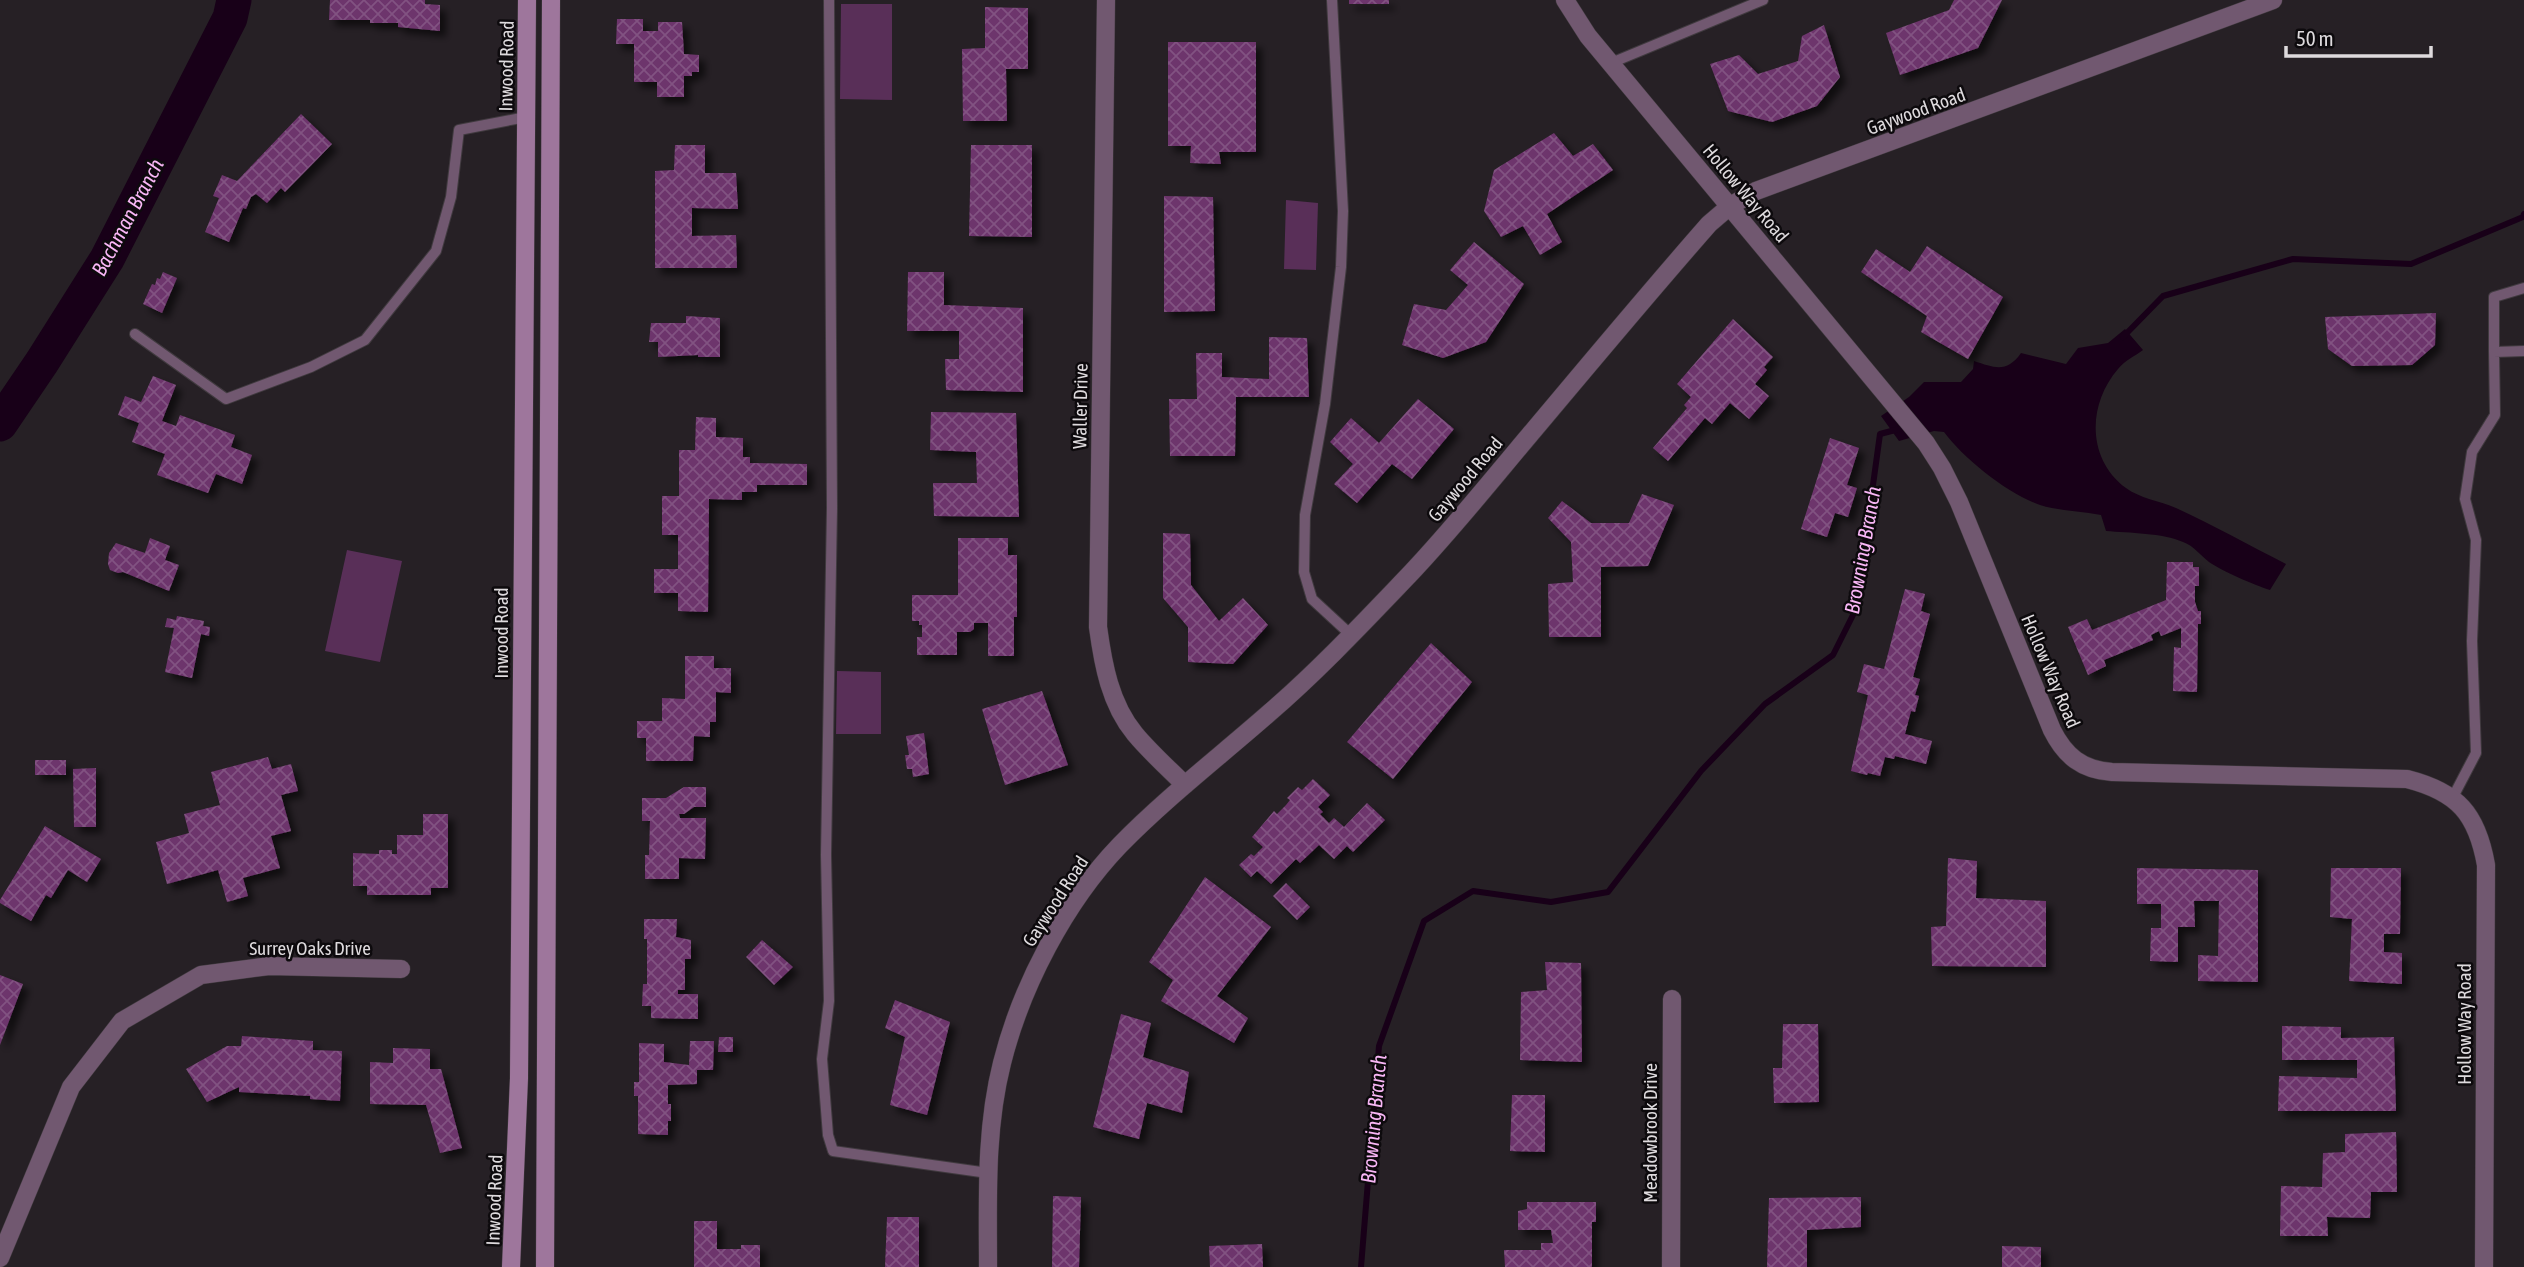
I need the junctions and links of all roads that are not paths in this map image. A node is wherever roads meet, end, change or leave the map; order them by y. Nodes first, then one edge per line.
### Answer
1 (527, 0) edge
2 (551, 0) edge
3 (829, 0) edge
4 (1106, 0) edge
5 (1332, 0) edge
6 (1565, 0) edge
7 (1763, 0) edge
8 (2273, 0) edge
9 (1611, 63) junction
10 (526, 117) junction
11 (549, 117) junction
12 (1730, 206) junction
13 (2524, 288) edge
14 (135, 334) dead end
15 (2524, 351) edge
16 (2494, 352) junction
17 (549, 516) junction
18 (523, 517) junction
19 (1351, 635) junction
20 (1185, 785) junction
21 (2453, 797) junction
22 (520, 911) junction
23 (548, 912) junction
24 (401, 970) dead end
25 (1672, 999) dead end
26 (988, 1173) junction
27 (0, 1258) edge
28 (512, 1259) edge
29 (545, 1259) edge
30 (988, 1267) edge
31 (1671, 1267) edge
32 (2484, 1267) edge

1 - 10 main road, Inwood Road
2 - 11 main road
3 - 26 lane
4 - 20 street, Waller Drive
5 - 19 lane
6 - 9 street, Hollow Way Road
7 - 9 lane
8 - 12 street, Gaywood Road
9 - 12 street, Hollow Way Road
10 - 11 main road
10 - 14 lane
10 - 18 main road, Inwood Road
11 - 17 main road
12 - 19 street, Gaywood Road
12 - 21 street, Hollow Way Road
13 - 16 lane
15 - 16 lane
16 - 21 lane
17 - 18 main road
17 - 23 main road
18 - 22 main road, Inwood Road
19 - 20 street, Gaywood Road
20 - 26 street, Gaywood Road
21 - 32 street, Hollow Way Road
22 - 23 main road
22 - 28 main road, Inwood Road
23 - 29 main road
24 - 27 street, Surrey Oaks Drive
25 - 31 street, Meadowbrook Drive
26 - 30 street, Gaywood Road
28 - 29 main road

